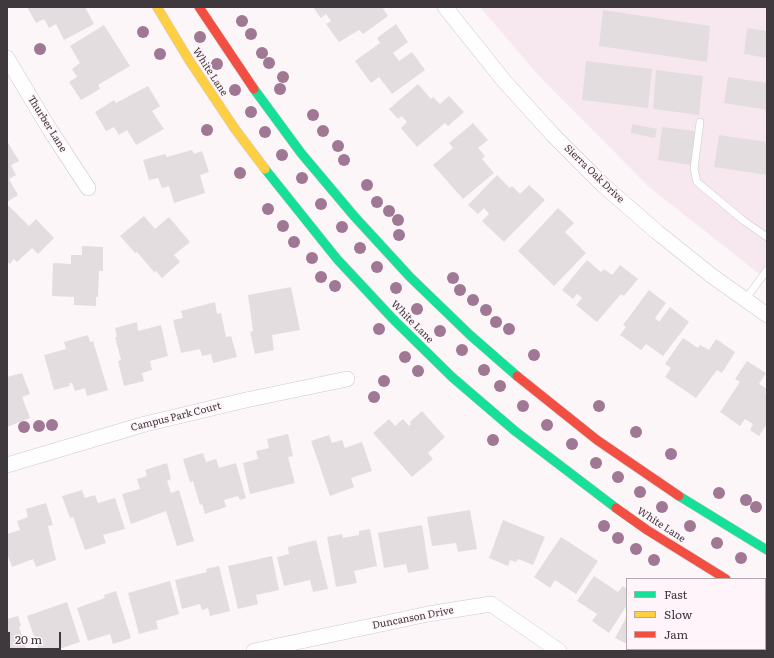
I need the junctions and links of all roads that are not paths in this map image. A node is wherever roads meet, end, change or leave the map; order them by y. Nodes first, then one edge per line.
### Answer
1 (157, 7) edge
2 (199, 7) edge
3 (445, 7) edge
4 (7, 58) edge
5 (700, 122) dead end
6 (88, 188) dead end
7 (767, 237) edge
8 (767, 270) edge
9 (745, 300) junction
10 (767, 316) edge
11 (347, 379) dead end
12 (7, 465) edge
13 (767, 550) edge
14 (724, 578) edge
15 (254, 651) edge
16 (559, 651) edge

1 - 14 main road, White Lane
2 - 13 main road
3 - 9 street, Sierra Oak Drive
4 - 6 street, Thurber Lane
5 - 7 lane
8 - 9 lane
9 - 10 street, Sierra Oak Drive
11 - 12 street, Campus Park Court
15 - 16 street, Duncanson Drive

